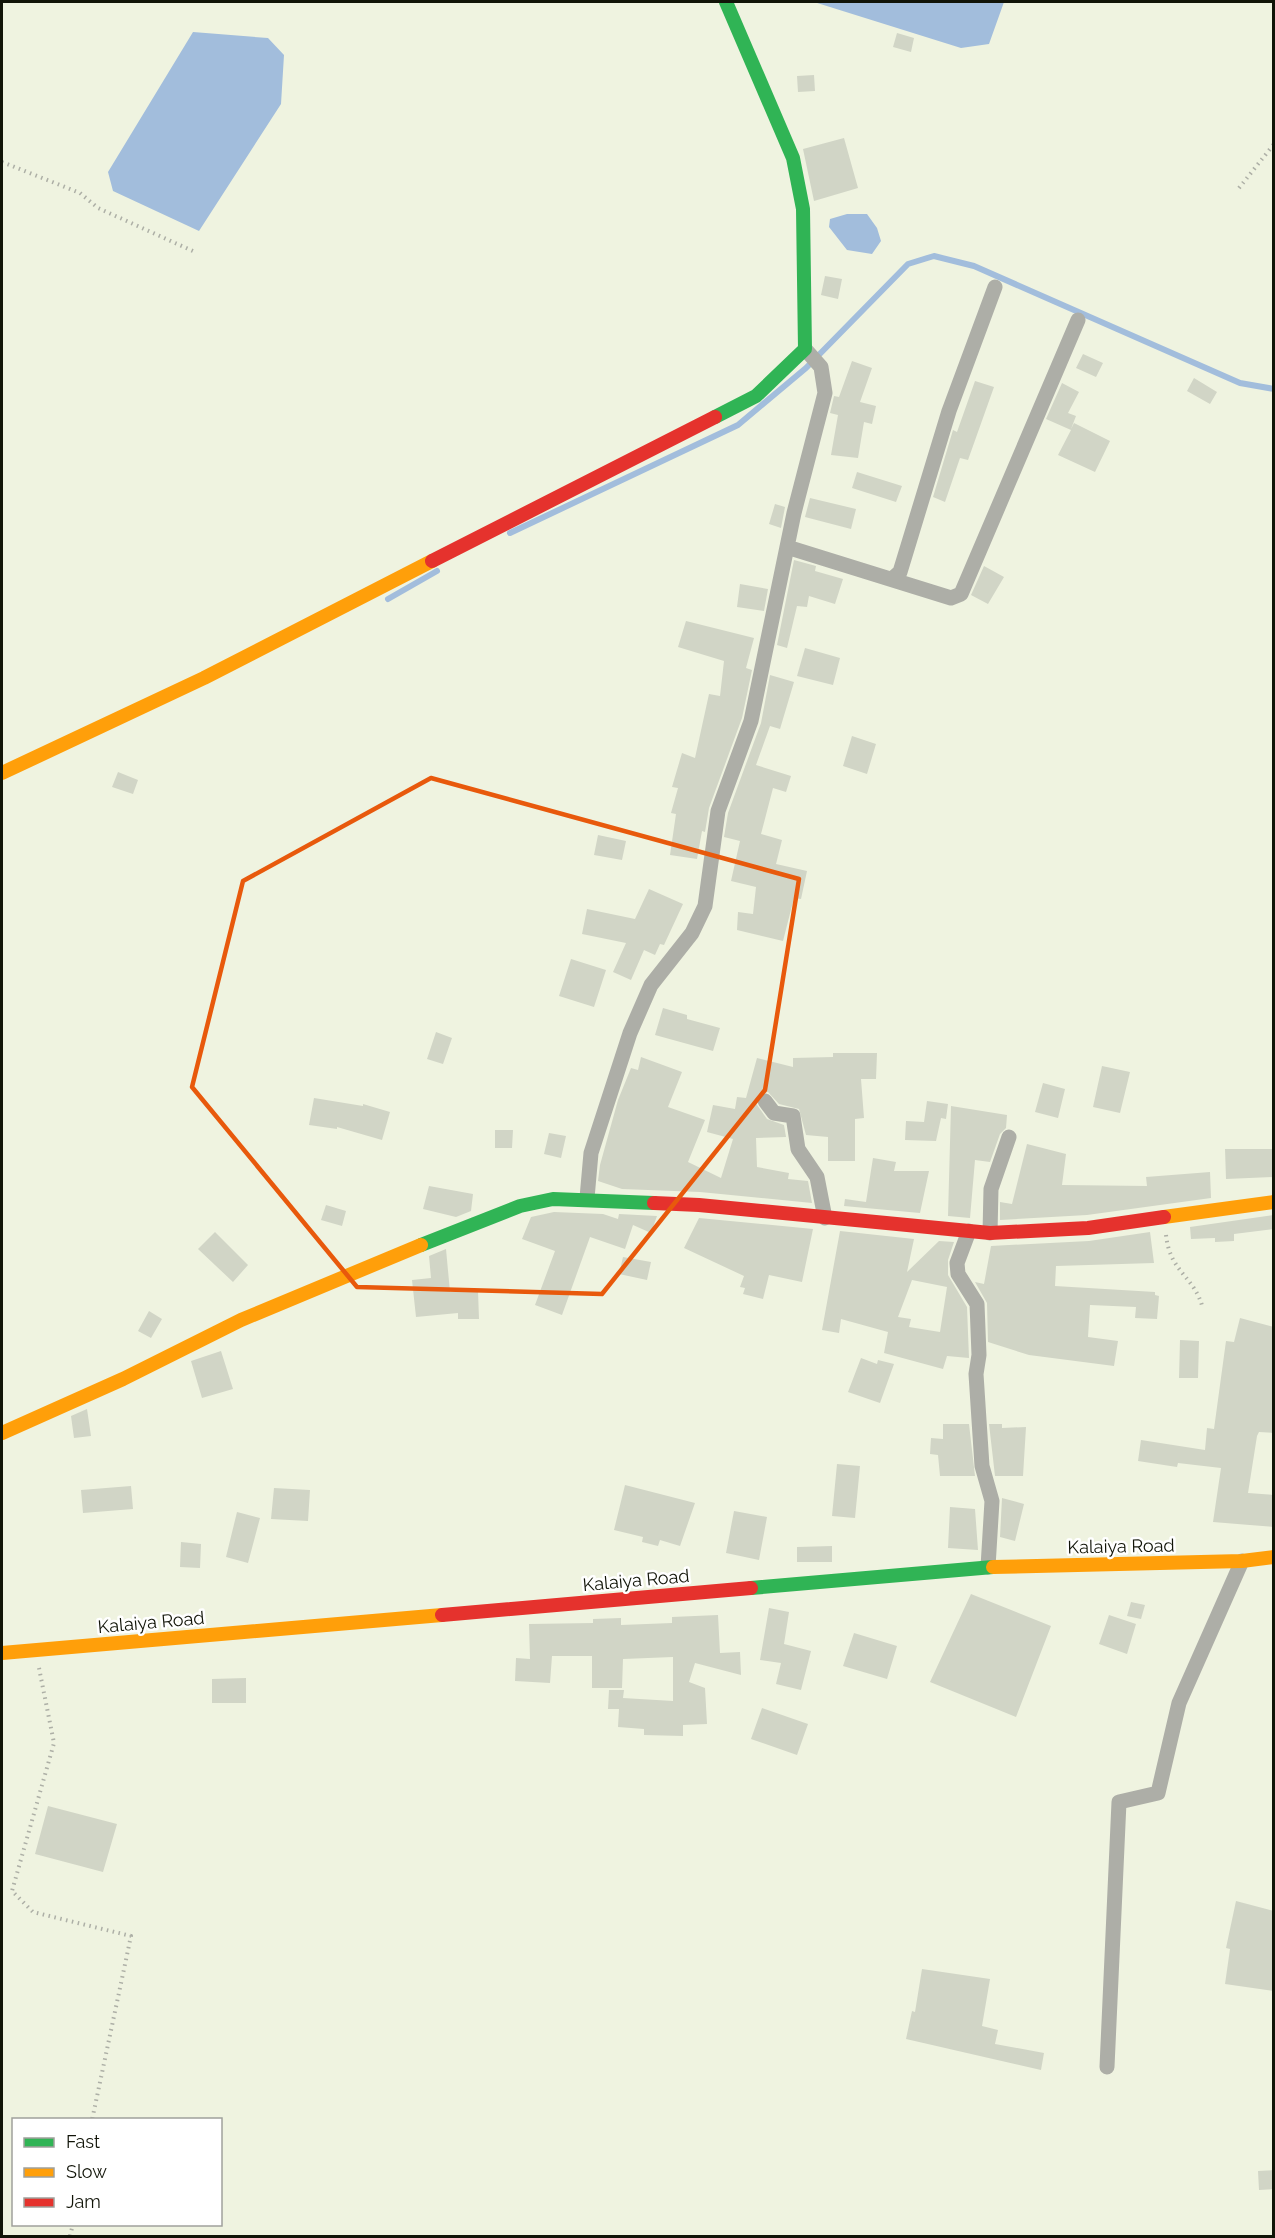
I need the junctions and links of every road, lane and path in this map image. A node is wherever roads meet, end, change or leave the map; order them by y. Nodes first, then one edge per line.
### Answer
1 (726, 2) edge
2 (1274, 144) edge
3 (2, 162) edge
4 (1239, 188) dead end
5 (195, 252) dead end
6 (995, 286) dead end
7 (1078, 320) dead end
8 (808, 351) junction
9 (787, 547) junction
10 (892, 579) junction
11 (2, 773) edge
12 (765, 1101) dead end
13 (1009, 1137) dead end
14 (587, 1198) junction
15 (1274, 1202) edge
16 (825, 1218) junction
17 (1164, 1219) junction
18 (969, 1231) junction
19 (990, 1233) junction
20 (1203, 1309) dead end
21 (2, 1432) edge
22 (1274, 1557) edge
23 (1242, 1562) junction
24 (988, 1567) junction
25 (35, 1650) junction
26 (2, 1653) edge
27 (1107, 2067) dead end
28 (92, 2118) edge

1 - 8 street
2 - 4 path
3 - 5 path
6 - 10 street
7 - 10 street
8 - 9 street
8 - 11 street
9 - 10 street
9 - 14 street
12 - 16 street
13 - 19 street
14 - 16 street
14 - 21 street
15 - 17 street
16 - 18 street
17 - 19 street
17 - 20 path
18 - 19 street
18 - 24 street
22 - 23 street, Kalaiya Road
23 - 24 street, Kalaiya Road
23 - 27 street
24 - 25 street, Kalaiya Road
25 - 26 street, Kalaiya Road
25 - 28 path

